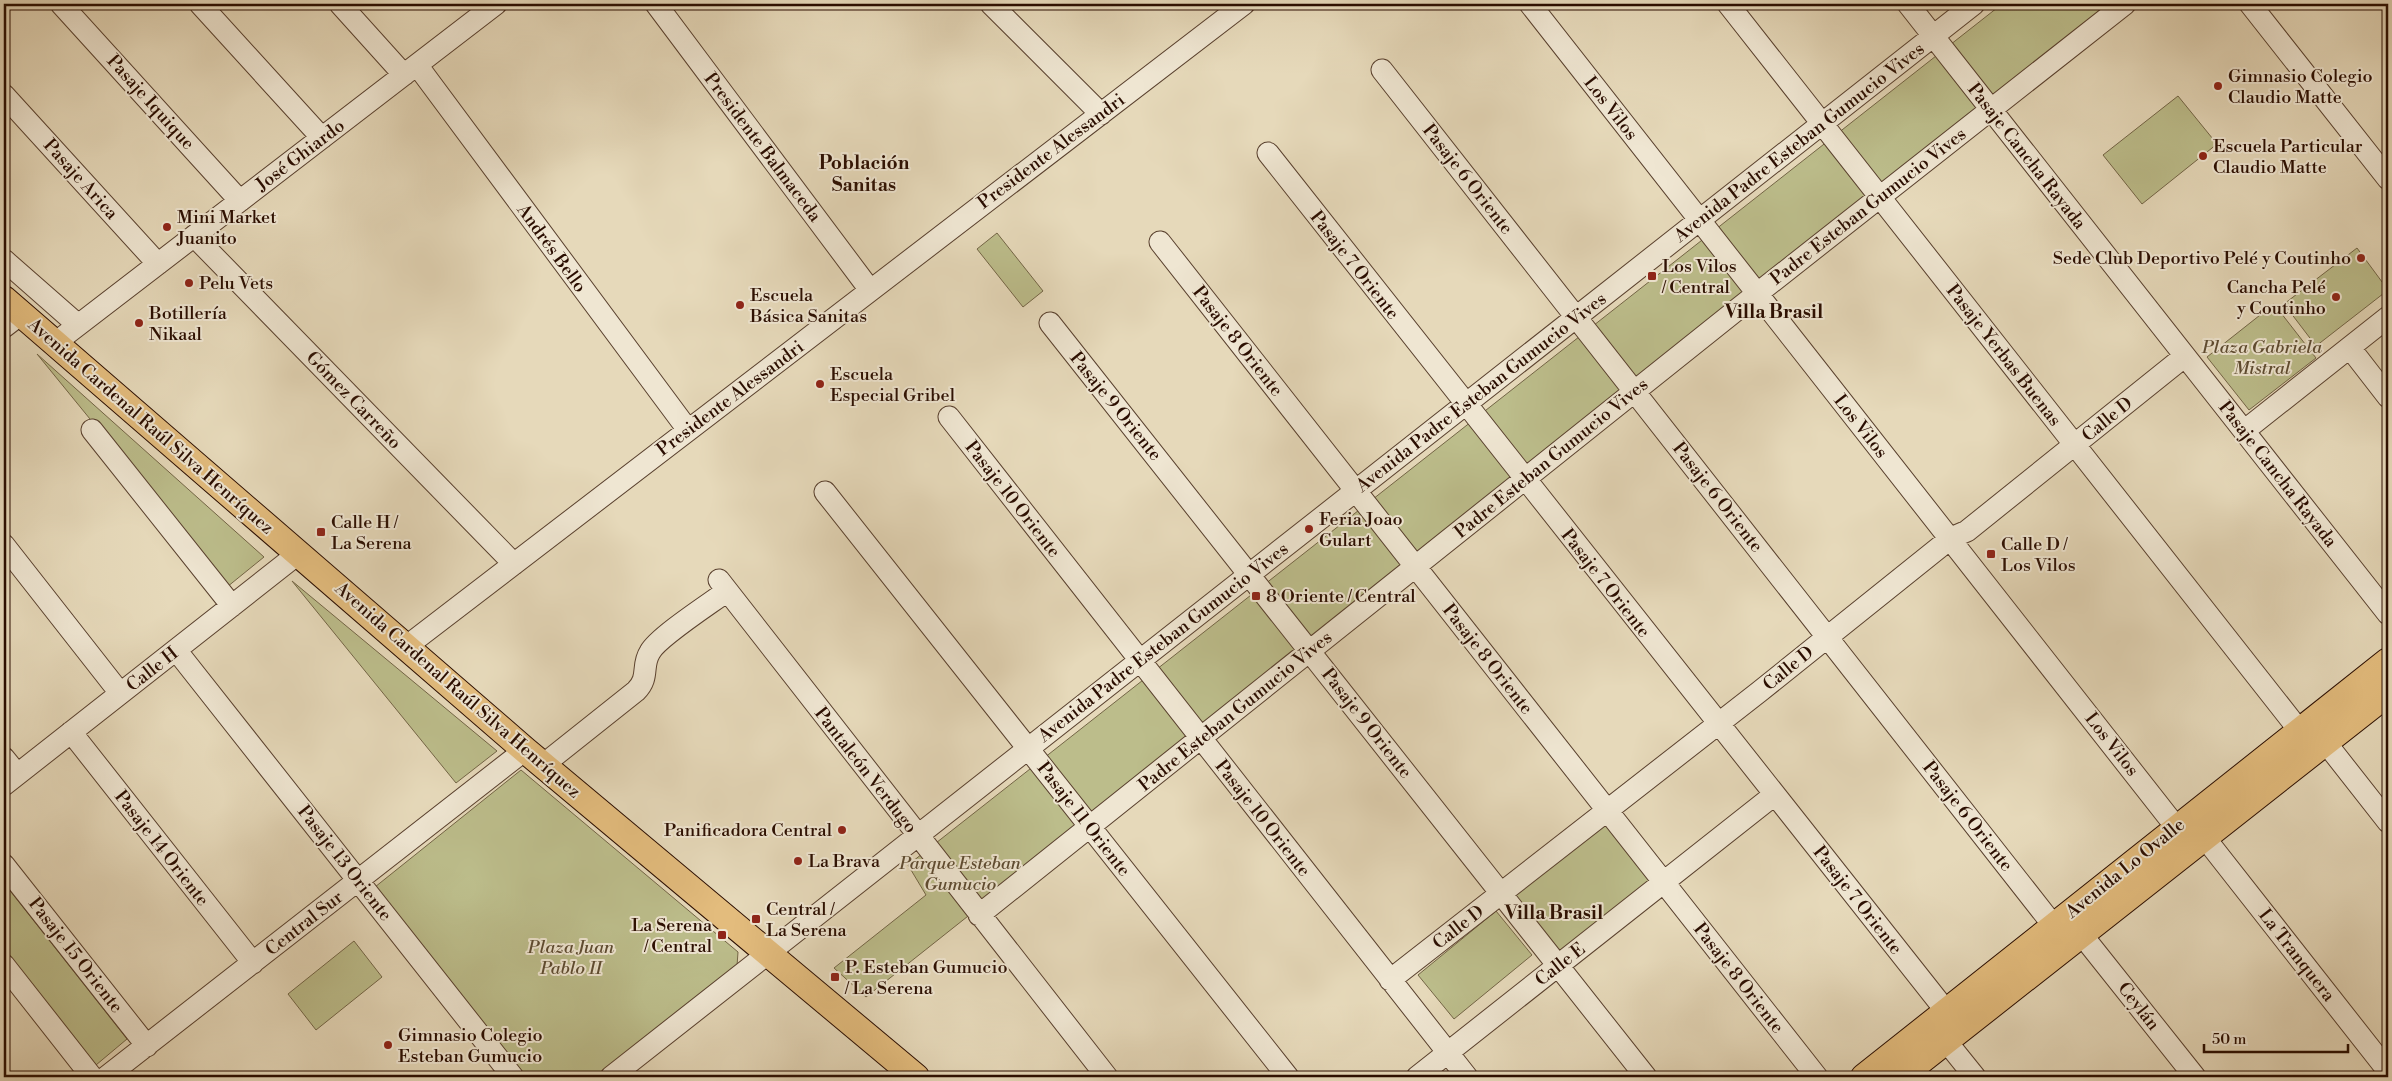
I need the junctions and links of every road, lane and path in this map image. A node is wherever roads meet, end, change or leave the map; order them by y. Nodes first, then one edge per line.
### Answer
1 (61, 4) edge
2 (200, 4) edge
3 (340, 4) edge
4 (656, 4) edge
5 (992, 4) edge
6 (1244, 4) edge
7 (1530, 4) edge
8 (1728, 4) edge
9 (1908, 4) edge
10 (1974, 4) edge
11 (2125, 4) edge
12 (2250, 4) edge
13 (488, 6) edge
14 (1933, 36) junction
15 (410, 70) junction
16 (1382, 70) dead end
17 (4, 95) edge
18 (1991, 109) junction
19 (1101, 114) junction
20 (1822, 124) junction
21 (322, 138) junction
22 (1268, 153) dead end
23 (2388, 178) edge
24 (1880, 197) junction
25 (240, 200) junction
26 (1699, 220) junction
27 (194, 236) junction
28 (1160, 242) dead end
29 (4, 260) edge
30 (158, 264) junction
31 (870, 290) junction
32 (1757, 294) junction
33 (9, 314) edge
34 (1577, 316) junction
35 (2388, 317) edge
36 (1050, 323) dead end
37 (78, 325) junction
38 (55, 343) junction
39 (2350, 348) junction
40 (2186, 356) junction
41 (1635, 391) junction
42 (2388, 397) edge
43 (1465, 404) junction
44 (949, 417) dead end
45 (92, 430) dead end
46 (688, 430) junction
47 (2244, 431) junction
48 (2075, 445) junction
49 (1524, 480) junction
50 (1355, 491) junction
51 (825, 492) dead end
52 (1950, 538) junction
53 (4, 546) edge
54 (299, 553) junction
55 (514, 564) junction
56 (1415, 567) junction
57 (1250, 574) junction
58 (723, 585) joint
59 (232, 606) junction
60 (2388, 614) edge
61 (1828, 637) junction
62 (407, 646) junction
63 (176, 650) junction
64 (1310, 650) junction
65 (1139, 661) junction
66 (2388, 661) edge
67 (120, 693) junction
68 (2388, 693) edge
69 (1718, 724) junction
70 (2300, 730) junction
71 (71, 732) junction
72 (1200, 738) junction
73 (2326, 743) junction
74 (1028, 748) junction
75 (534, 757) junction
76 (4, 758) edge
77 (10, 780) edge
78 (1774, 795) junction
79 (1607, 810) junction
80 (2388, 822) edge
81 (1090, 826) junction
82 (2176, 827) junction
83 (917, 836) junction
84 (2199, 843) junction
85 (4, 865) edge
86 (358, 880) junction
87 (1664, 882) junction
88 (1501, 893) junction
89 (979, 914) junction
90 (2054, 925) junction
91 (2082, 935) junction
92 (768, 953) junction
93 (253, 963) junction
94 (4, 965) edge
95 (1558, 965) junction
96 (1390, 980) junction
97 (1946, 1011) junction
98 (1946, 1041) junction
99 (147, 1046) junction
100 (1448, 1053) junction
101 (2388, 1071) edge
102 (92, 1077) edge
103 (106, 1077) edge
104 (513, 1077) edge
105 (611, 1077) edge
106 (916, 1077) edge
107 (1107, 1077) edge
108 (1288, 1077) edge
109 (1417, 1077) edge
110 (1467, 1077) edge
111 (1646, 1077) edge
112 (1817, 1077) edge
113 (1864, 1077) edge
114 (1900, 1077) edge
115 (1975, 1077) edge
116 (2195, 1077) edge

1 - 25 street, Pasaje Iquique
2 - 21 street
3 - 15 street, Andrés Bello
4 - 31 street, Presidente Balmaceda
5 - 19 street
6 - 19 street, Presidente Alessandri
7 - 26 street, Los Vilos
8 - 20 street, Pasaje Yerbas Buenas
9 - 14 street, Pasaje Cancha Rayada
10 - 14 street, Avenida Padre Esteban Gumucio Vives
11 - 18 street, Padre Esteban Gumucio Vives
12 - 23 street
13 - 15 street, José Ghiardo
14 - 18 street, Pasaje Cancha Rayada
14 - 20 street, Avenida Padre Esteban Gumucio Vives
15 - 21 street, José Ghiardo
15 - 46 street, Andrés Bello
16 - 34 street, Pasaje 6 Oriente
17 - 30 street, Pasaje Arica
18 - 24 street, Padre Esteban Gumucio Vives
18 - 40 street, Pasaje Cancha Rayada
19 - 31 street, Presidente Alessandri
20 - 24 street, Pasaje Yerbas Buenas
20 - 26 street, Avenida Padre Esteban Gumucio Vives
21 - 25 street, José Ghiardo
22 - 43 street, Pasaje 7 Oriente
24 - 32 street, Padre Esteban Gumucio Vives
24 - 48 street, Pasaje Yerbas Buenas
25 - 27 street, José Ghiardo
26 - 32 street, Los Vilos
26 - 34 street, Avenida Padre Esteban Gumucio Vives
27 - 30 street, José Ghiardo
27 - 55 street, Gómez Carreño
28 - 50 street, Pasaje 8 Oriente
29 - 37 street, Avenida Cardenal Raúl Silva Henríquez
30 - 37 street, José Ghiardo
31 - 46 street, Presidente Alessandri
32 - 41 street, Padre Esteban Gumucio Vives
32 - 52 street, Los Vilos
33 - 38 main road, Avenida Cardenal Raúl Silva Henríquez
34 - 41 street, Pasaje 6 Oriente
34 - 43 street, Avenida Padre Esteban Gumucio Vives
35 - 39 street
36 - 57 street, Pasaje 9 Oriente
37 - 38 street, José Ghiardo
38 - 54 main road, Avenida Cardenal Raúl Silva Henríquez
39 - 42 street
39 - 47 street
40 - 47 street, Pasaje Cancha Rayada
40 - 48 street, Calle D
41 - 49 street, Padre Esteban Gumucio Vives
41 - 61 street, Pasaje 6 Oriente
43 - 49 street, Pasaje 7 Oriente
43 - 50 street, Avenida Padre Esteban Gumucio Vives
44 - 65 street, Pasaje 10 Oriente
45 - 59 street
46 - 55 street, Presidente Alessandri
47 - 60 street, Pasaje Cancha Rayada
48 - 52 street, Calle D
48 - 70 street, Pasaje Yerbas Buenas
49 - 56 street, Padre Esteban Gumucio Vives
49 - 69 street, Pasaje 7 Oriente
50 - 56 street, Pasaje 8 Oriente
50 - 57 street, Avenida Padre Esteban Gumucio Vives
51 - 74 street, Pasaje 11 Oriente
52 - 61 street, Calle D
52 - 82 street, Los Vilos
53 - 67 street
54 - 59 street, Calle H
54 - 62 main road, Avenida Cardenal Raúl Silva Henríquez
55 - 62 street, Presidente Alessandri
56 - 64 street, Padre Esteban Gumucio Vives
56 - 79 street, Pasaje 8 Oriente
57 - 64 street, Pasaje 9 Oriente
57 - 65 street, Avenida Padre Esteban Gumucio Vives
58 - 75 street, Central Sur
58 - 83 street, Pantaleón Verdugo
59 - 63 street, Calle H
61 - 69 street, Calle D
61 - 90 street, Pasaje 6 Oriente
62 - 75 main road, Avenida Cardenal Raúl Silva Henríquez
63 - 67 street, Calle H
63 - 86 street, Pasaje 13 Oriente
64 - 72 street, Padre Esteban Gumucio Vives
64 - 88 street, Pasaje 9 Oriente
65 - 72 street, Pasaje 10 Oriente
65 - 74 street, Avenida Padre Esteban Gumucio Vives
66 - 70 main road, Avenida Lo Ovalle
67 - 71 street, Calle H
68 - 73 main road, Avenida Lo Ovalle
69 - 78 street, Pasaje 7 Oriente
69 - 79 street, Calle D
70 - 82 main road, Avenida Lo Ovalle
71 - 77 street, Calle H
71 - 93 street, Pasaje 14 Oriente
72 - 81 street, Padre Esteban Gumucio Vives
72 - 96 street, Pasaje 10 Oriente
73 - 80 street
73 - 84 main road, Avenida Lo Ovalle
74 - 81 street, Pasaje 11 Oriente
74 - 83 street, Avenida Padre Esteban Gumucio Vives
75 - 86 street, Central Sur
75 - 92 main road, Avenida Cardenal Raúl Silva Henríquez
76 - 77 street
78 - 87 street, Calle E
78 - 97 street, Pasaje 7 Oriente
79 - 87 street, Pasaje 8 Oriente
79 - 88 street, Calle D
81 - 89 street, Padre Esteban Gumucio Vives
81 - 108 street, Pasaje 11 Oriente
82 - 84 street, Los Vilos
82 - 90 main road, Avenida Lo Ovalle
83 - 89 street, Pantaleón Verdugo
83 - 92 street, Avenida Padre Esteban Gumucio Vives
84 - 91 main road, Avenida Lo Ovalle
84 - 101 street, La Tranquera
85 - 99 street, Pasaje 15 Oriente
86 - 93 street, Central Sur
86 - 104 street, Pasaje 13 Oriente
87 - 95 street, Calle E
87 - 112 street, Pasaje 8 Oriente
88 - 95 street, Pasaje 9 Oriente
88 - 96 street, Calle D
89 - 107 street, Pantaleón Verdugo
90 - 97 main road, Avenida Lo Ovalle
91 - 98 main road, Avenida Lo Ovalle
91 - 116 street, Ceylán
92 - 105 street, Avenida Padre Esteban Gumucio Vives
92 - 106 main road, Avenida Cardenal Raúl Silva Henríquez
93 - 99 street, Central Sur
94 - 102 street
95 - 100 street, Calle E
95 - 111 street, Pasaje 9 Oriente
96 - 100 street, Pasaje 10 Oriente
97 - 113 main road, Avenida Lo Ovalle
98 - 114 main road, Avenida Lo Ovalle
98 - 115 street
99 - 103 street, Central Sur
100 - 109 street, Calle E
100 - 110 street, Pasaje 10 Oriente

